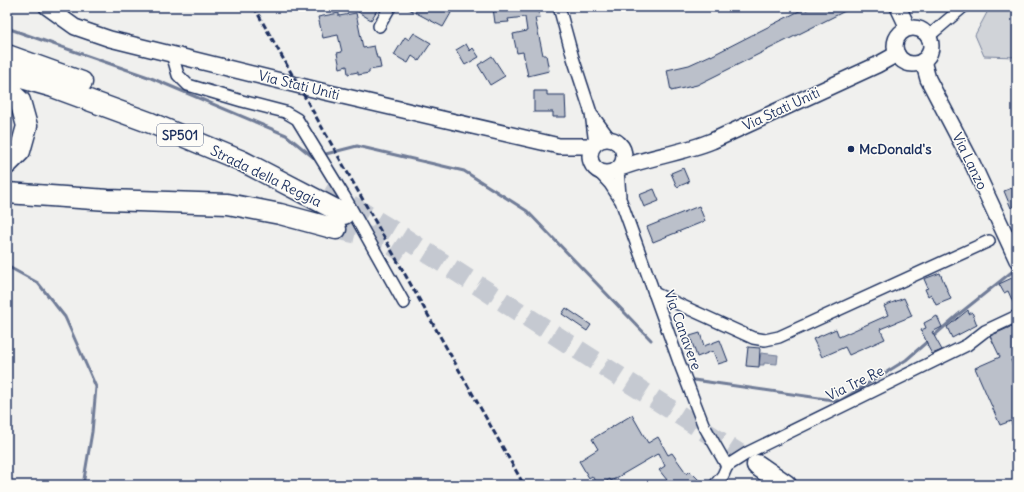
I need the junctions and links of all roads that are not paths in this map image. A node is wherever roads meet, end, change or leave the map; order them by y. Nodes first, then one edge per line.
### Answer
1 (47, 7) edge
2 (390, 7) edge
3 (559, 7) edge
4 (898, 7) edge
5 (963, 7) edge
6 (379, 26) dead end
7 (908, 28) junction
8 (929, 36) junction
9 (7, 54) edge
10 (172, 54) junction
11 (897, 54) junction
12 (923, 61) junction
13 (7, 66) edge
14 (7, 74) edge
15 (7, 89) edge
16 (101, 89) junction
17 (591, 112) junction
18 (615, 142) junction
19 (594, 145) junction
20 (559, 146) junction
21 (662, 157) junction
22 (7, 164) edge
23 (596, 169) junction
24 (619, 169) junction
25 (325, 188) tunnel mouth
26 (7, 192) edge
27 (621, 200) junction
28 (989, 241) dead end
29 (1016, 258) edge
30 (654, 293) junction
31 (404, 303) dead end
32 (1017, 316) edge
33 (728, 466) junction
34 (757, 475) tunnel mouth
35 (715, 485) edge
36 (786, 485) edge

1 - 10 street, Via Stati Uniti
2 - 6 street
3 - 17 street
4 - 7 street
5 - 8 street
7 - 8 street
7 - 11 street
8 - 12 street
9 - 16 highway
10 - 20 street, Via Stati Uniti
10 - 31 street
11 - 12 street
11 - 21 street, Via Stati Uniti
12 - 29 street, Via Lanzo
13 - 16 highway, SP501
14 - 26 highway, Strada della Reggia / SP501
15 - 22 highway
16 - 25 highway, SP501
17 - 18 street
17 - 19 street
18 - 19 street
18 - 21 street, Via Stati Uniti
18 - 24 street
19 - 20 street, Via Stati Uniti
19 - 23 street
20 - 23 street, Via Stati Uniti
21 - 24 street, Via Stati Uniti
23 - 24 street
23 - 27 street, Via Canavere
24 - 27 street, Via Canavere
27 - 30 street, Via Canavere
28 - 30 street
30 - 33 street, Via Canavere
32 - 33 street, Via Tre Re
33 - 35 street, Via Tre Re
34 - 36 highway

